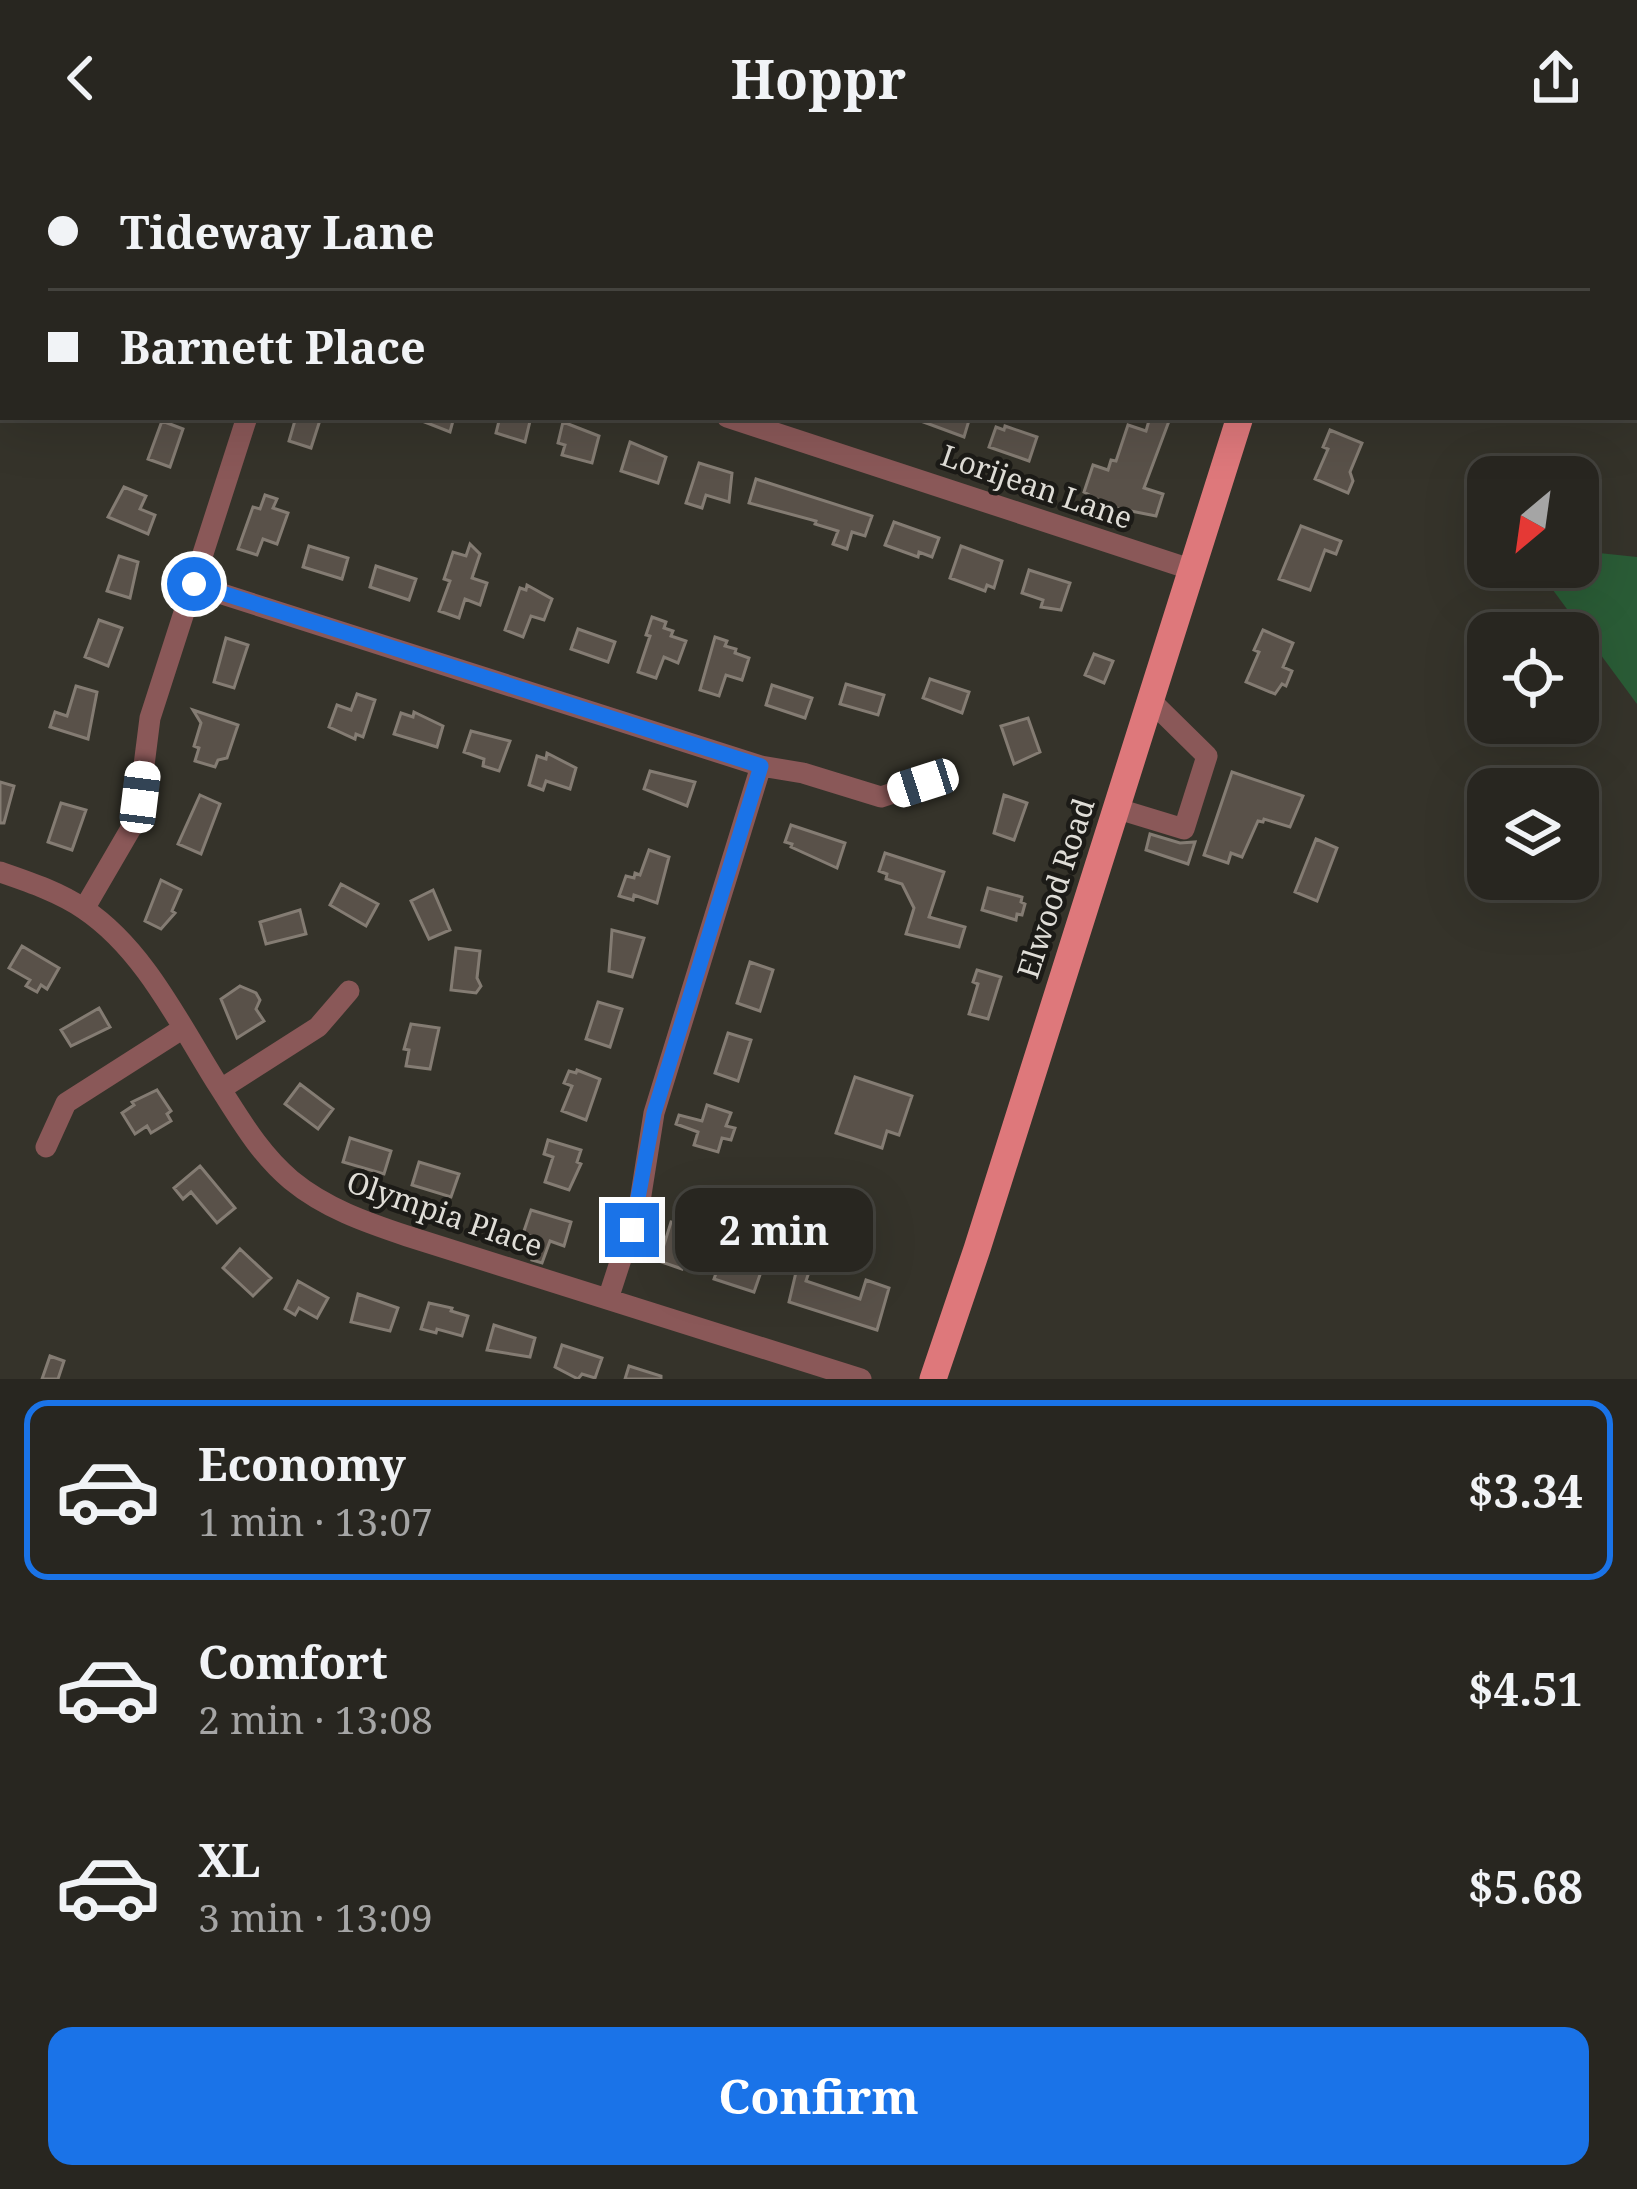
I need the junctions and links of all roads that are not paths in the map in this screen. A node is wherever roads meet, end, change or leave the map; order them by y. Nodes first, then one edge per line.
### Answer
1 (246, 420) edge
2 (736, 420) edge
3 (1239, 420) edge
4 (1190, 569) junction
5 (194, 584) junction
6 (1149, 699) junction
7 (761, 766) junction
8 (923, 783) dead end
9 (1114, 808) junction
10 (0, 872) edge
11 (84, 909) junction
12 (349, 991) dead end
13 (182, 1029) junction
14 (221, 1089) junction
15 (46, 1147) dead end
16 (608, 1299) junction
17 (861, 1379) edge
18 (932, 1379) edge

1 - 5 street
2 - 4 street, Lorijean Lane
3 - 4 main road, Elwood Road
4 - 6 main road, Elwood Road
5 - 7 street
5 - 11 street
6 - 9 main road, Elwood Road
6 - 9 street
7 - 8 street
7 - 16 street
9 - 18 main road, Elwood Road
10 - 11 street, Olympia Place
11 - 13 street, Olympia Place
12 - 14 street
13 - 14 street, Olympia Place
13 - 15 street
14 - 16 street, Olympia Place
16 - 17 street, Olympia Place

